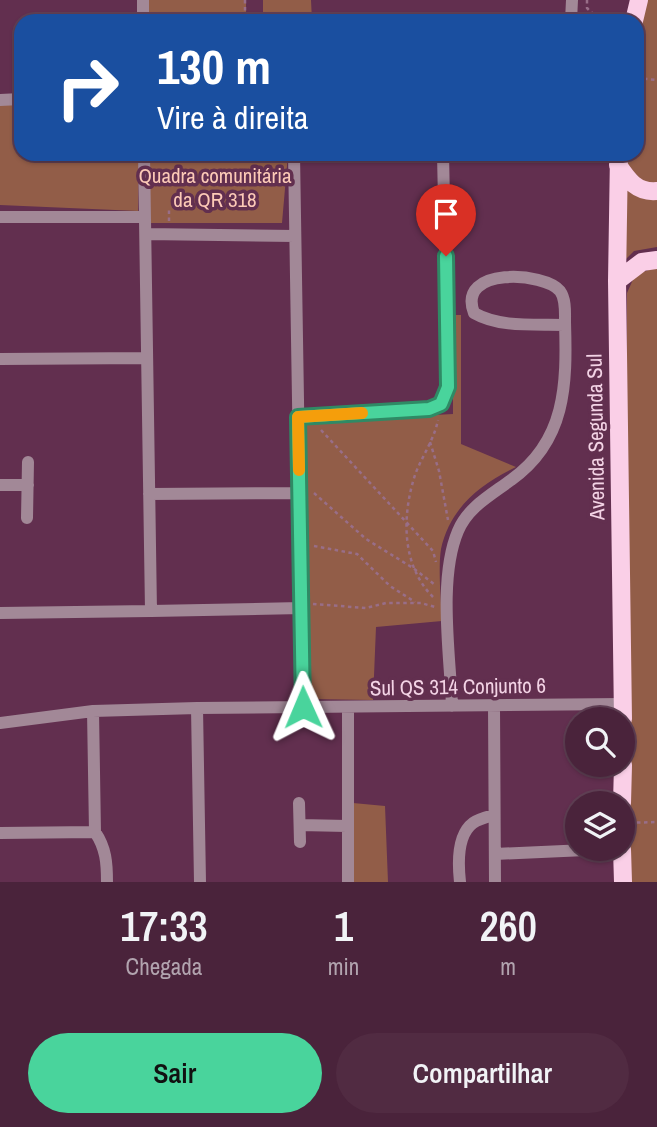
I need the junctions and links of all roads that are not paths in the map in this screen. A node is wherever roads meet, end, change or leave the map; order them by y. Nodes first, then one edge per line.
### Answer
1 (144, 161) edge
2 (294, 161) edge
3 (443, 161) edge
4 (618, 161) edge
5 (619, 161) edge
6 (657, 191) edge
7 (0, 216) edge
8 (145, 217) junction
9 (146, 234) junction
10 (295, 236) junction
11 (657, 260) edge
12 (617, 281) junction
13 (447, 306) junction
14 (471, 306) junction
15 (565, 325) junction
16 (147, 358) junction
17 (0, 359) edge
18 (298, 417) junction
19 (28, 462) dead end
20 (0, 485) edge
21 (28, 485) junction
22 (303, 490) junction
23 (149, 494) junction
24 (27, 517) dead end
25 (304, 606) junction
26 (151, 611) junction
27 (0, 613) edge
28 (452, 706) junction
29 (494, 706) junction
30 (303, 707) junction
31 (623, 707) edge
32 (197, 708) junction
33 (348, 708) junction
34 (565, 709) edge
35 (93, 712) junction
36 (0, 723) edge
37 (299, 803) dead end
38 (494, 815) junction
39 (300, 825) junction
40 (347, 826) junction
41 (94, 832) junction
42 (0, 833) edge
43 (300, 842) dead end
44 (565, 851) edge
45 (495, 854) junction
46 (622, 861) edge
47 (107, 882) edge
48 (200, 882) edge
49 (348, 882) edge
50 (460, 882) edge
51 (495, 882) edge
52 (623, 882) edge

1 - 8 street
2 - 10 street
3 - 13 street
4 - 12 main road, Avenida Segunda Sul
5 - 6 main road
7 - 8 street
8 - 9 street
9 - 10 street
9 - 16 street
10 - 18 street
11 - 12 main road
12 - 31 main road, Avenida Segunda Sul
13 - 14 street
13 - 18 street
14 - 15 street
14 - 15 street
15 - 28 street
16 - 17 street
16 - 23 street
18 - 22 street
19 - 21 street
20 - 21 street
21 - 24 street
22 - 23 street
22 - 25 street
23 - 26 street
25 - 26 street
25 - 30 street
26 - 27 street
28 - 29 street, Sul QS 314 Conjunto 6
28 - 33 street, Sul QS 314 Conjunto 6
29 - 34 street, Sul QS 314 Conjunto 6
29 - 38 street
30 - 32 street, Sul QS 314 Conjunto 6
30 - 33 street, Sul QS 314 Conjunto 6
32 - 35 street, Sul QS 314 Conjunto 6
32 - 48 street
33 - 40 street
35 - 36 street, Sul QS 314 Conjunto 6
35 - 41 street
37 - 39 street
38 - 45 street
38 - 50 street
39 - 40 street
39 - 43 street
40 - 49 street
41 - 42 street
41 - 47 street
44 - 45 street
45 - 51 street
46 - 52 main road

